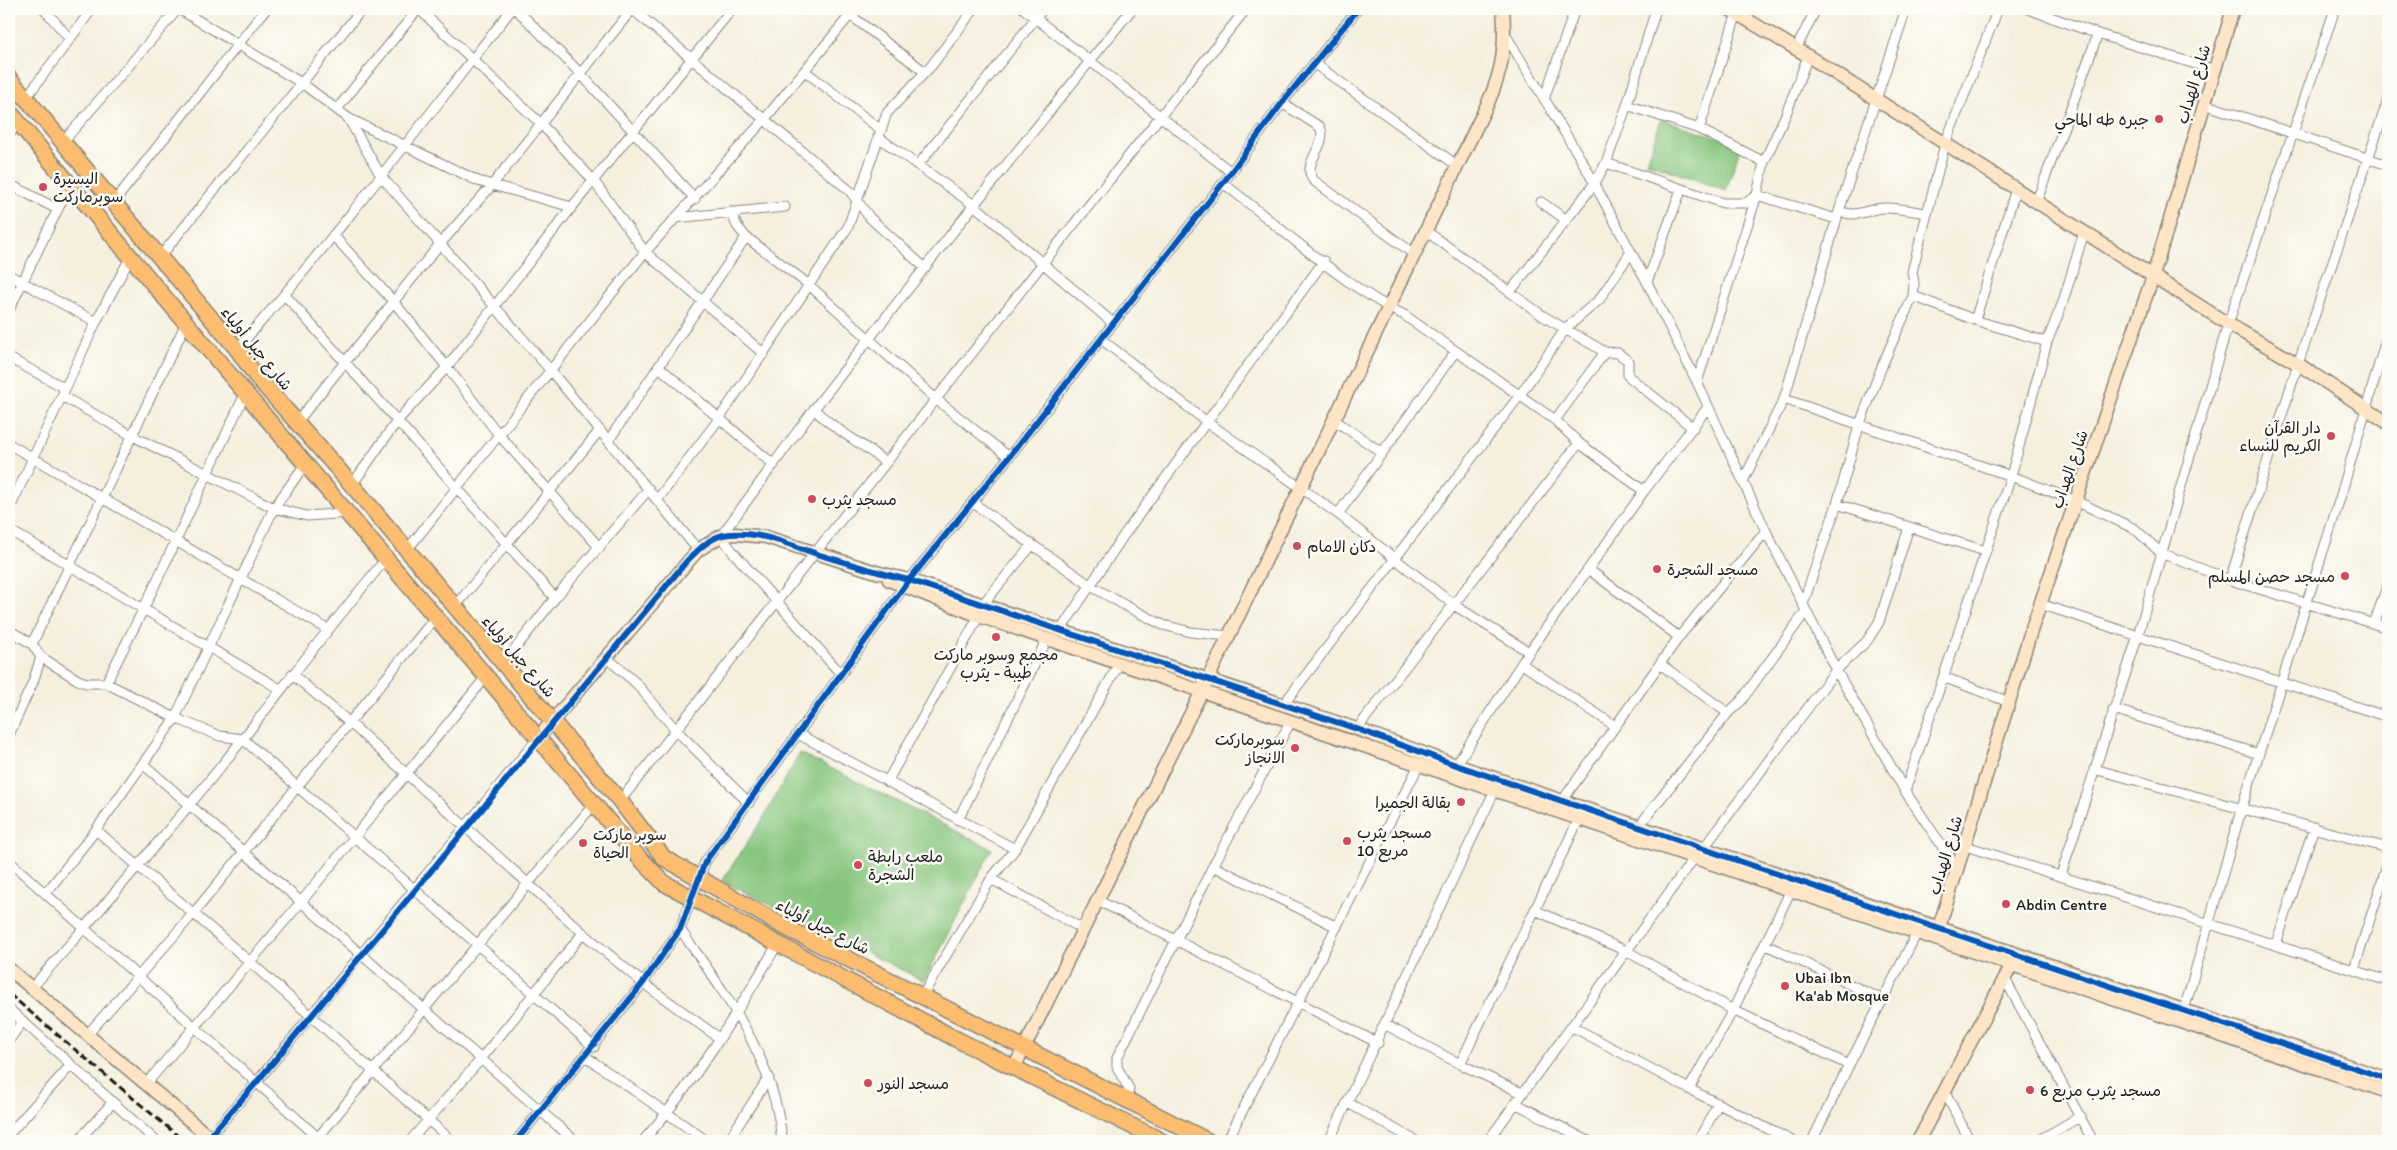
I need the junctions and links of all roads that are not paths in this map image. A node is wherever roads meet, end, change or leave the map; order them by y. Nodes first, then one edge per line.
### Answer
1 (44, 9) edge
2 (92, 9) edge
3 (178, 9) edge
4 (266, 9) edge
5 (362, 9) edge
6 (418, 9) edge
7 (512, 9) edge
8 (516, 9) edge
9 (632, 9) edge
10 (730, 9) edge
11 (974, 9) edge
12 (1024, 9) edge
13 (1043, 9) edge
14 (1132, 9) edge
15 (1246, 9) edge
16 (1358, 9) edge
17 (1503, 9) edge
18 (1575, 9) edge
19 (1656, 9) edge
20 (1816, 9) edge
21 (1906, 9) edge
22 (1998, 9) edge
23 (2028, 9) edge
24 (2233, 9) edge
25 (2336, 9) edge
26 (1733, 11) edge
27 (852, 12) edge
28 (1035, 18) junction
29 (1505, 34) junction
30 (2098, 34) junction
31 (69, 38) junction
32 (238, 43) junction
33 (1796, 49) junction
34 (1808, 56) junction
35 (693, 58) junction
36 (473, 59) junction
37 (1090, 62) junction
38 (1315, 64) junction
39 (2215, 70) junction
40 (805, 71) junction
41 (580, 72) junction
42 (925, 72) junction
43 (9, 78) edge
44 (302, 84) junction
45 (26, 98) junction
46 (1544, 99) junction
47 (1876, 100) junction
48 (2388, 100) edge
49 (1282, 103) junction
50 (2204, 104) junction
51 (1627, 105) junction
52 (337, 108) junction
53 (13, 116) edge
54 (1160, 117) junction
55 (348, 118) junction
56 (764, 120) junction
57 (540, 124) junction
58 (1699, 130) junction
59 (634, 132) junction
60 (879, 133) junction
61 (2294, 134) junction
62 (9, 135) edge
63 (62, 144) junction
64 (1945, 144) junction
65 (407, 145) junction
66 (2370, 159) junction
67 (1764, 162) junction
68 (1606, 163) junction
69 (918, 165) junction
70 (2388, 165) edge
71 (1458, 166) junction
72 (1231, 172) junction
73 (381, 176) junction
74 (593, 180) junction
75 (1223, 183) junction
76 (1595, 183) junction
77 (9, 184) edge
78 (70, 184) junction
79 (493, 184) junction
80 (2016, 189) junction
81 (1681, 190) junction
82 (1757, 195) junction
83 (695, 198) junction
84 (858, 201) junction
85 (114, 202) junction
86 (1541, 202) dead end
87 (2036, 203) junction
88 (974, 205) junction
89 (572, 207) junction
90 (785, 207) dead end
91 (57, 209) junction
92 (731, 212) junction
93 (1926, 212) junction
94 (1837, 215) junction
95 (674, 218) junction
96 (1565, 219) junction
97 (1426, 231) junction
98 (2084, 232) junction
99 (333, 235) junction
100 (746, 237) junction
101 (439, 245) junction
102 (645, 252) junction
103 (1632, 252) junction
104 (1414, 254) junction
105 (132, 256) junction
106 (159, 258) junction
107 (1324, 262) junction
108 (1043, 263) junction
109 (925, 268) junction
110 (9, 274) edge
111 (2153, 276) junction
112 (22, 282) junction
113 (1647, 282) junction
114 (808, 284) junction
115 (1510, 292) junction
116 (285, 295) junction
117 (1913, 296) junction
118 (393, 302) junction
119 (703, 304) junction
120 (493, 307) junction
121 (1388, 307) junction
122 (9, 310) edge
123 (1974, 320) junction
124 (186, 321) junction
125 (96, 322) junction
126 (1113, 323) junction
127 (2228, 324) junction
128 (1566, 328) junction
129 (2388, 333) edge
130 (870, 339) junction
131 (1101, 339) junction
132 (2047, 342) junction
133 (237, 349) junction
134 (1455, 352) junction
135 (1605, 352) junction
136 (764, 354) junction
137 (9, 358) edge
138 (345, 362) junction
139 (2298, 364) junction
140 (447, 366) junction
141 (659, 367) junction
142 (551, 371) junction
143 (1697, 382) junction
144 (64, 392) junction
145 (246, 392) junction
146 (1520, 395) junction
147 (1784, 399) junction
148 (937, 400) junction
149 (1708, 407) junction
150 (2365, 407) junction
151 (814, 409) junction
152 (720, 419) junction
153 (1333, 419) junction
154 (1555, 420) junction
155 (297, 422) junction
156 (397, 422) junction
157 (1208, 422) junction
158 (2388, 423) edge
159 (1859, 426) junction
160 (1694, 428) junction
161 (600, 430) junction
162 (131, 435) junction
163 (499, 435) junction
164 (609, 440) junction
165 (1580, 443) junction
166 (9, 444) edge
167 (1381, 452) junction
168 (1009, 457) junction
169 (34, 458) junction
170 (306, 463) junction
171 (886, 463) junction
172 (774, 465) junction
173 (206, 474) junction
174 (2011, 476) junction
175 (1743, 481) junction
176 (352, 485) junction
177 (1300, 486) junction
178 (457, 489) junction
179 (649, 489) junction
180 (548, 491) junction
181 (1644, 491) junction
182 (101, 497) junction
183 (657, 500) junction
184 (2076, 501) junction
185 (973, 503) junction
186 (1837, 504) junction
187 (274, 508) junction
188 (9, 510) edge
189 (349, 514) junction
190 (1338, 514) junction
191 (1909, 527) junction
192 (9, 530) edge
193 (1766, 532) junction
194 (721, 536) junction
195 (175, 540) junction
196 (506, 544) junction
197 (1032, 545) junction
198 (600, 548) junction
199 (407, 550) junction
200 (698, 550) junction
201 (1985, 551) junction
202 (815, 553) junction
203 (2162, 553) junction
204 (386, 558) junction
205 (1394, 558) junction
206 (70, 565) junction
207 (1588, 570) junction
208 (241, 577) junction
209 (2230, 580) junction
210 (907, 584) junction
211 (2388, 584) edge
212 (1091, 586) junction
213 (555, 598) junction
214 (777, 602) junction
215 (2040, 604) junction
216 (2305, 604) junction
217 (1454, 605) junction
218 (144, 608) junction
219 (454, 608) junction
220 (1804, 608) junction
221 (981, 610) junction
222 (435, 618) junction
223 (2374, 624) junction
224 (327, 628) junction
225 (2388, 628) edge
226 (9, 630) edge
227 (1060, 631) junction
228 (2138, 635) junction
229 (1228, 636) junction
230 (1679, 637) junction
231 (1047, 639) junction
232 (32, 644) junction
233 (210, 647) junction
234 (1529, 652) junction
235 (41, 657) junction
236 (607, 658) junction
237 (503, 664) junction
238 (1120, 664) junction
239 (1522, 664) junction
240 (1660, 664) junction
241 (1836, 670) junction
242 (840, 673) junction
243 (292, 674) junction
244 (486, 677) junction
245 (1943, 677) junction
246 (2281, 682) junction
247 (106, 683) junction
248 (1204, 685) junction
249 (280, 689) junction
250 (2009, 702) junction
251 (1283, 705) junction
252 (2113, 709) junction
253 (1728, 713) junction
254 (2388, 716) edge
255 (175, 718) junction
256 (1290, 721) junction
257 (553, 722) junction
258 (350, 723) junction
259 (1614, 726) junction
260 (675, 729) junction
261 (1358, 729) junction
262 (798, 734) junction
263 (9, 735) edge
264 (538, 738) junction
265 (243, 739) junction
266 (2259, 754) junction
267 (143, 764) junction
268 (1419, 765) junction
269 (1456, 766) junction
270 (2094, 769) junction
271 (406, 774) junction
272 (887, 782) junction
273 (296, 787) junction
274 (1495, 790) junction
275 (1905, 790) junction
276 (620, 801) junction
277 (1562, 801) junction
278 (749, 803) junction
279 (190, 804) junction
280 (594, 804) junction
281 (2242, 807) junction
282 (1579, 819) junction
283 (958, 820) junction
284 (1639, 826) junction
285 (2314, 827) junction
286 (466, 828) junction
287 (96, 830) junction
288 (353, 837) junction
289 (1966, 846) junction
290 (2388, 848) edge
291 (1015, 849) junction
292 (244, 851) junction
293 (1699, 853) junction
294 (9, 861) edge
295 (2388, 863) edge
296 (139, 866) junction
297 (1213, 866) junction
298 (1958, 870) junction
299 (2061, 875) junction
300 (697, 878) junction
301 (992, 879) junction
302 (527, 882) junction
303 (414, 890) junction
304 (1791, 890) junction
305 (46, 894) junction
306 (692, 900) junction
307 (1097, 900) junction
308 (301, 902) junction
309 (1535, 910) junction
310 (193, 914) junction
311 (2209, 922) junction
312 (1337, 927) junction
313 (1919, 928) junction
314 (83, 929) junction
315 (680, 929) junction
316 (1083, 929) junction
317 (583, 933) junction
318 (1938, 934) junction
319 (1176, 939) junction
320 (2276, 944) junction
321 (477, 945) junction
322 (777, 945) junction
323 (1766, 945) junction
324 (1628, 952) junction
325 (360, 956) junction
326 (2015, 960) junction
327 (250, 962) junction
328 (9, 969) edge
329 (2354, 969) junction
330 (138, 978) junction
331 (2005, 979) junction
332 (2388, 980) edge
333 (643, 983) junction
334 (31, 989) junction
335 (534, 994) junction
336 (921, 998) junction
337 (1883, 1000) junction
338 (1299, 1001) junction
339 (9, 1009) edge
340 (425, 1010) junction
341 (1733, 1010) junction
342 (2184, 1010) junction
343 (737, 1013) junction
344 (311, 1016) junction
345 (23, 1022) junction
346 (1386, 1025) junction
347 (195, 1027) junction
348 (1573, 1027) junction
349 (87, 1035) junction
350 (719, 1038) junction
351 (9, 1040) edge
352 (1378, 1043) junction
353 (594, 1047) junction
354 (1026, 1048) junction
355 (586, 1058) junction
356 (481, 1059) junction
357 (1460, 1064) junction
358 (71, 1065) junction
359 (1849, 1065) junction
360 (1014, 1068) junction
361 (372, 1072) junction
362 (770, 1077) junction
363 (2388, 1079) edge
364 (256, 1083) junction
365 (146, 1084) junction
366 (1688, 1089) junction
367 (1945, 1092) junction
368 (2388, 1092) edge
369 (1522, 1093) junction
370 (1126, 1100) junction
371 (113, 1102) junction
372 (1348, 1103) junction
373 (1515, 1103) junction
374 (1718, 1104) junction
375 (541, 1112) junction
376 (667, 1114) junction
377 (2081, 1116) junction
378 (428, 1120) junction
379 (9, 1134) edge
380 (212, 1139) edge
381 (319, 1140) edge
382 (78, 1141) edge
383 (155, 1141) edge
384 (410, 1141) edge
385 (452, 1141) edge
386 (516, 1141) edge
387 (575, 1141) edge
388 (643, 1141) edge
389 (707, 1141) edge
390 (728, 1141) edge
391 (782, 1141) edge
392 (1162, 1141) edge
393 (1208, 1141) edge
394 (1228, 1141) edge
395 (1330, 1141) edge
396 (1416, 1141) edge
397 (1488, 1141) edge
398 (1588, 1141) edge
399 (1698, 1141) edge
400 (1792, 1141) edge
401 (1812, 1141) edge
402 (1918, 1141) edge
403 (1970, 1141) edge
404 (2038, 1141) edge
405 (2093, 1141) edge

1 - 31 street
2 - 31 street
3 - 32 street
3 - 63 street
4 - 32 street
5 - 44 street
6 - 36 street
6 - 52 street
7 - 36 street
8 - 41 street
9 - 35 street
9 - 41 street
10 - 35 street
11 - 42 street
12 - 28 street
13 - 28 street
14 - 37 street
15 - 54 street
16 - 38 street
17 - 29 street
18 - 46 street
19 - 51 street
20 - 33 street
21 - 47 street
22 - 64 street
23 - 30 street
24 - 39 street, شارع الهداب
25 - 61 street
26 - 33 street
26 - 58 street
27 - 40 street
27 - 42 street
28 - 37 street
28 - 69 street
29 - 46 street
29 - 71 street
30 - 39 street
30 - 87 street
31 - 45 street
32 - 44 street
32 - 85 street
33 - 34 street
34 - 47 street
34 - 67 street
35 - 56 street
35 - 59 street
36 - 57 street
36 - 65 street
37 - 54 street
37 - 88 street
38 - 49 street
38 - 71 street
39 - 50 street, شارع الهداب
40 - 56 street
40 - 60 street
41 - 57 street
41 - 59 street
42 - 60 street
43 - 45 main road, شارع جبل أولياء
44 - 52 street
44 - 106 street
45 - 63 main road, شارع جبل أولياء
46 - 76 street
47 - 64 street
47 - 94 street
48 - 66 street
49 - 72 street
49 - 104 street
50 - 61 street
50 - 111 street, شارع الهداب
51 - 58 street
51 - 68 street
52 - 55 street
53 - 62 street
53 - 78 main road
54 - 72 street
54 - 108 street
55 - 65 street
55 - 73 street
56 - 83 street
56 - 84 street
57 - 74 street
57 - 79 street
58 - 67 street
59 - 74 street
59 - 83 street
60 - 69 street
60 - 84 street
61 - 66 street
61 - 127 street
63 - 85 main road, شارع جبل أولياء
64 - 80 street
64 - 93 street
65 - 73 street
65 - 79 street
66 - 70 street
66 - 139 street
67 - 82 street
68 - 76 street
68 - 81 street
69 - 88 street
71 - 97 street
72 - 75 street
73 - 99 street
73 - 101 street
74 - 89 street
74 - 102 street
75 - 107 street
75 - 126 street
76 - 96 street
76 - 103 street
77 - 91 street
78 - 91 street
78 - 105 main road
79 - 89 street
79 - 101 street
80 - 87 street
80 - 123 street
81 - 82 street
81 - 113 street
82 - 94 street
82 - 143 street
83 - 95 street
84 - 109 street
84 - 114 street
85 - 106 main road, شارع جبل أولياء
86 - 96 street
87 - 98 street
88 - 108 street
88 - 109 street
89 - 120 street
90 - 92 street
91 - 112 street
92 - 95 street
92 - 100 street
93 - 94 street
93 - 117 street
94 - 147 street
95 - 102 street
96 - 115 street
97 - 104 street
97 - 115 street
98 - 111 street
98 - 132 street
99 - 116 street
99 - 118 street
100 - 114 street
100 - 119 street
101 - 118 street
101 - 120 street
102 - 119 street
102 - 142 street
103 - 113 street
103 - 128 street
104 - 121 street
105 - 124 main road
105 - 125 street
106 - 133 main road, شارع جبل أولياء
107 - 121 street
107 - 157 street
108 - 126 street
108 - 148 street
109 - 130 street
110 - 112 street
111 - 127 street
111 - 184 street, شارع الهداب
112 - 122 street
112 - 125 street
113 - 143 street
114 - 130 street
114 - 136 street
115 - 128 street
116 - 133 street
116 - 138 street
117 - 123 street
117 - 159 street
118 - 138 street
118 - 140 street
119 - 136 street
119 - 141 street
120 - 140 street
120 - 142 street
121 - 134 street
121 - 153 street
123 - 132 street
124 - 145 main road
124 - 162 street
125 - 144 street
126 - 131 street
127 - 139 street
127 - 203 street
128 - 135 street
128 - 146 street
129 - 150 street
130 - 148 street
130 - 151 street
131 - 157 street
131 - 168 street
132 - 174 street
133 - 155 main road, شارع جبل أولياء
134 - 146 street
134 - 167 street
135 - 154 street
135 - 160 street
136 - 152 street
137 - 144 street
138 - 155 street
138 - 156 street
139 - 150 street
139 - 209 street
140 - 156 street
140 - 163 street
141 - 152 street
141 - 164 street
142 - 161 street
142 - 163 street
143 - 149 street
144 - 162 street
144 - 169 street
145 - 170 main road
145 - 173 street
146 - 154 street
146 - 205 street
147 - 159 street
147 - 175 street
148 - 168 street
148 - 171 street
149 - 160 street
149 - 175 street
150 - 158 street
150 - 216 street
151 - 171 street
151 - 172 street
152 - 172 street
152 - 183 street
153 - 167 street
153 - 177 street
154 - 165 street
155 - 176 main road, شارع جبل أولياء
156 - 176 street
156 - 178 street
157 - 177 street
157 - 212 street
159 - 174 street
159 - 186 street
160 - 181 street
161 - 164 street
161 - 180 street
162 - 173 street
162 - 182 street
163 - 178 street
163 - 180 street
164 - 179 street
165 - 181 street
165 - 217 street
166 - 169 street
167 - 190 street
168 - 185 street
169 - 182 street
169 - 188 street
170 - 187 street
170 - 189 main road
171 - 202 street
172 - 194 street
173 - 187 street
173 - 195 street
174 - 184 street
174 - 201 street
175 - 193 street
176 - 199 main road, شارع جبل أولياء
177 - 190 street
177 - 229 street
178 - 196 street
178 - 199 street
179 - 183 street
179 - 198 street
180 - 196 street
180 - 198 street
181 - 207 street
182 - 195 street
182 - 206 street
183 - 200 street
184 - 203 street
184 - 215 street, شارع الهداب
185 - 197 street
185 - 210 street
186 - 191 street
186 - 220 street
187 - 189 street
187 - 208 street
189 - 204 main road
190 - 205 street
191 - 201 street
191 - 241 street
192 - 206 street
193 - 220 street
193 - 230 street
194 - 200 street
194 - 202 street
194 - 214 street
195 - 208 street
195 - 218 street
196 - 213 street
196 - 219 street
197 - 212 street
197 - 221 street
198 - 213 street
199 - 219 main road, شارع جبل أولياء
200 - 236 street
201 - 245 street
202 - 210 street
202 - 214 street
203 - 209 street
203 - 228 street
204 - 222 main road
204 - 224 street
205 - 217 street
205 - 251 street
206 - 218 street
206 - 232 street
207 - 230 street
207 - 234 street
208 - 224 street
208 - 233 street
209 - 216 street
210 - 221 street
210 - 242 street
211 - 223 street
212 - 227 street
212 - 229 street
213 - 237 street
214 - 242 street
214 - 260 street
215 - 228 street
215 - 250 street, شارع الهداب
216 - 223 street
216 - 246 street
217 - 234 street
217 - 261 street
218 - 233 street
218 - 247 street
219 - 237 main road, شارع جبل أولياء
220 - 241 street
220 - 253 street
221 - 227 street
221 - 231 street
221 - 272 street
222 - 244 main road
222 - 258 street
223 - 225 street
224 - 243 street
226 - 232 street
227 - 248 street
228 - 246 street
228 - 252 street
229 - 248 street
230 - 240 street
231 - 238 street
231 - 283 street
232 - 235 street
233 - 249 street
233 - 255 street
234 - 239 street
235 - 247 street
235 - 263 street
236 - 257 street
236 - 260 street
237 - 257 main road, شارع جبل أولياء
238 - 248 street
238 - 291 street
239 - 259 street
239 - 269 street
240 - 253 street
240 - 259 street
241 - 275 street
241 - 293 street
242 - 262 street
243 - 249 street
243 - 258 street
244 - 264 main road
244 - 271 street
245 - 250 street
245 - 275 street
246 - 254 street
246 - 266 street
247 - 255 street
248 - 251 street
248 - 256 street
248 - 307 street
249 - 265 street
250 - 289 street, شارع الهداب
251 - 261 street
252 - 266 street
252 - 270 street
253 - 284 street
255 - 265 street
255 - 267 street
256 - 268 street
256 - 297 street
257 - 264 street
257 - 276 main road, شارع جبل أولياء
258 - 271 street
258 - 273 street
259 - 277 street
260 - 276 street
260 - 278 street
261 - 269 street
262 - 272 street
262 - 278 street
264 - 280 main road
264 - 286 street
265 - 273 street
265 - 279 street
266 - 281 street
267 - 279 street
267 - 287 street
268 - 274 street
268 - 312 street
269 - 277 street
270 - 281 street
270 - 299 street
271 - 286 street
271 - 288 street
272 - 283 street
273 - 288 street
273 - 292 street
274 - 282 street
274 - 346 street
275 - 298 street
276 - 300 main road, شارع جبل أولياء
277 - 284 street
278 - 300 street
279 - 292 street
279 - 296 street
280 - 302 street
280 - 306 main road
281 - 285 street
281 - 311 street
282 - 293 street
282 - 309 street
283 - 291 street
284 - 293 street
285 - 290 street
285 - 320 street
286 - 302 street
286 - 303 street
287 - 296 street
287 - 305 street
288 - 303 street
288 - 308 street
289 - 298 street, شارع الهداب
289 - 299 street
291 - 301 street
292 - 308 street
292 - 310 street
293 - 304 street
293 - 313 street
293 - 324 street
294 - 305 street
295 - 329 street
296 - 310 street
296 - 314 street
297 - 312 street
297 - 319 street
298 - 318 street, شارع الهداب
299 - 311 street
300 - 306 street
300 - 336 main road, شارع جبل أولياء
301 - 316 street
301 - 336 street
302 - 317 street
302 - 321 street
303 - 321 street
303 - 325 street
304 - 313 street
304 - 323 street
305 - 314 street
306 - 315 street
306 - 322 main road
307 - 316 street
307 - 319 street
308 - 325 street
308 - 327 street
309 - 324 street
309 - 357 street
310 - 327 street
310 - 330 street
311 - 320 street
311 - 342 street
312 - 338 street
313 - 318 street
313 - 337 street
314 - 330 street
314 - 334 street
315 - 333 street
315 - 343 street
316 - 354 street
317 - 333 street
317 - 335 street
318 - 326 street
319 - 338 street
319 - 370 street
320 - 329 street
321 - 335 street
321 - 340 street
322 - 343 street
322 - 360 main road
323 - 337 street
323 - 341 street
324 - 341 street
324 - 348 street
325 - 340 street
325 - 344 street
326 - 331 street
326 - 342 street
326 - 368 street
327 - 344 street
327 - 347 street
328 - 334 street
329 - 332 street
330 - 347 street
330 - 349 street
331 - 367 street
331 - 377 street
333 - 350 street
333 - 353 street
334 - 349 street
335 - 353 street
335 - 356 street
336 - 354 main road, شارع جبل أولياء
337 - 359 street
338 - 352 street
338 - 394 street
339 - 345 street
340 - 356 street
340 - 361 street
341 - 359 street
341 - 366 street
342 - 363 street
343 - 350 street
343 - 362 street
344 - 361 street
344 - 364 street
345 - 351 street
345 - 358 street
346 - 352 street
346 - 357 street
347 - 364 street
347 - 365 street
348 - 366 street
348 - 369 street
349 - 365 street
350 - 376 street
352 - 372 street
353 - 355 street
354 - 360 street
354 - 370 main road, شارع جبل أولياء
355 - 375 street
355 - 376 street
356 - 375 street
356 - 378 street
357 - 369 street
358 - 371 street
358 - 379 street
359 - 401 street
360 - 392 main road
361 - 378 street
361 - 381 street
362 - 390 street
362 - 391 street
364 - 380 street
364 - 381 street
365 - 380 street
366 - 374 street
367 - 402 street
367 - 403 street
369 - 373 street
370 - 393 main road, شارع جبل أولياء
371 - 382 street
371 - 383 street
372 - 395 street
372 - 396 street
373 - 397 street
373 - 398 street
374 - 399 street
374 - 400 street
375 - 386 street
375 - 387 street
376 - 388 street
376 - 389 street
377 - 404 street
377 - 405 street
378 - 384 street
378 - 385 street

